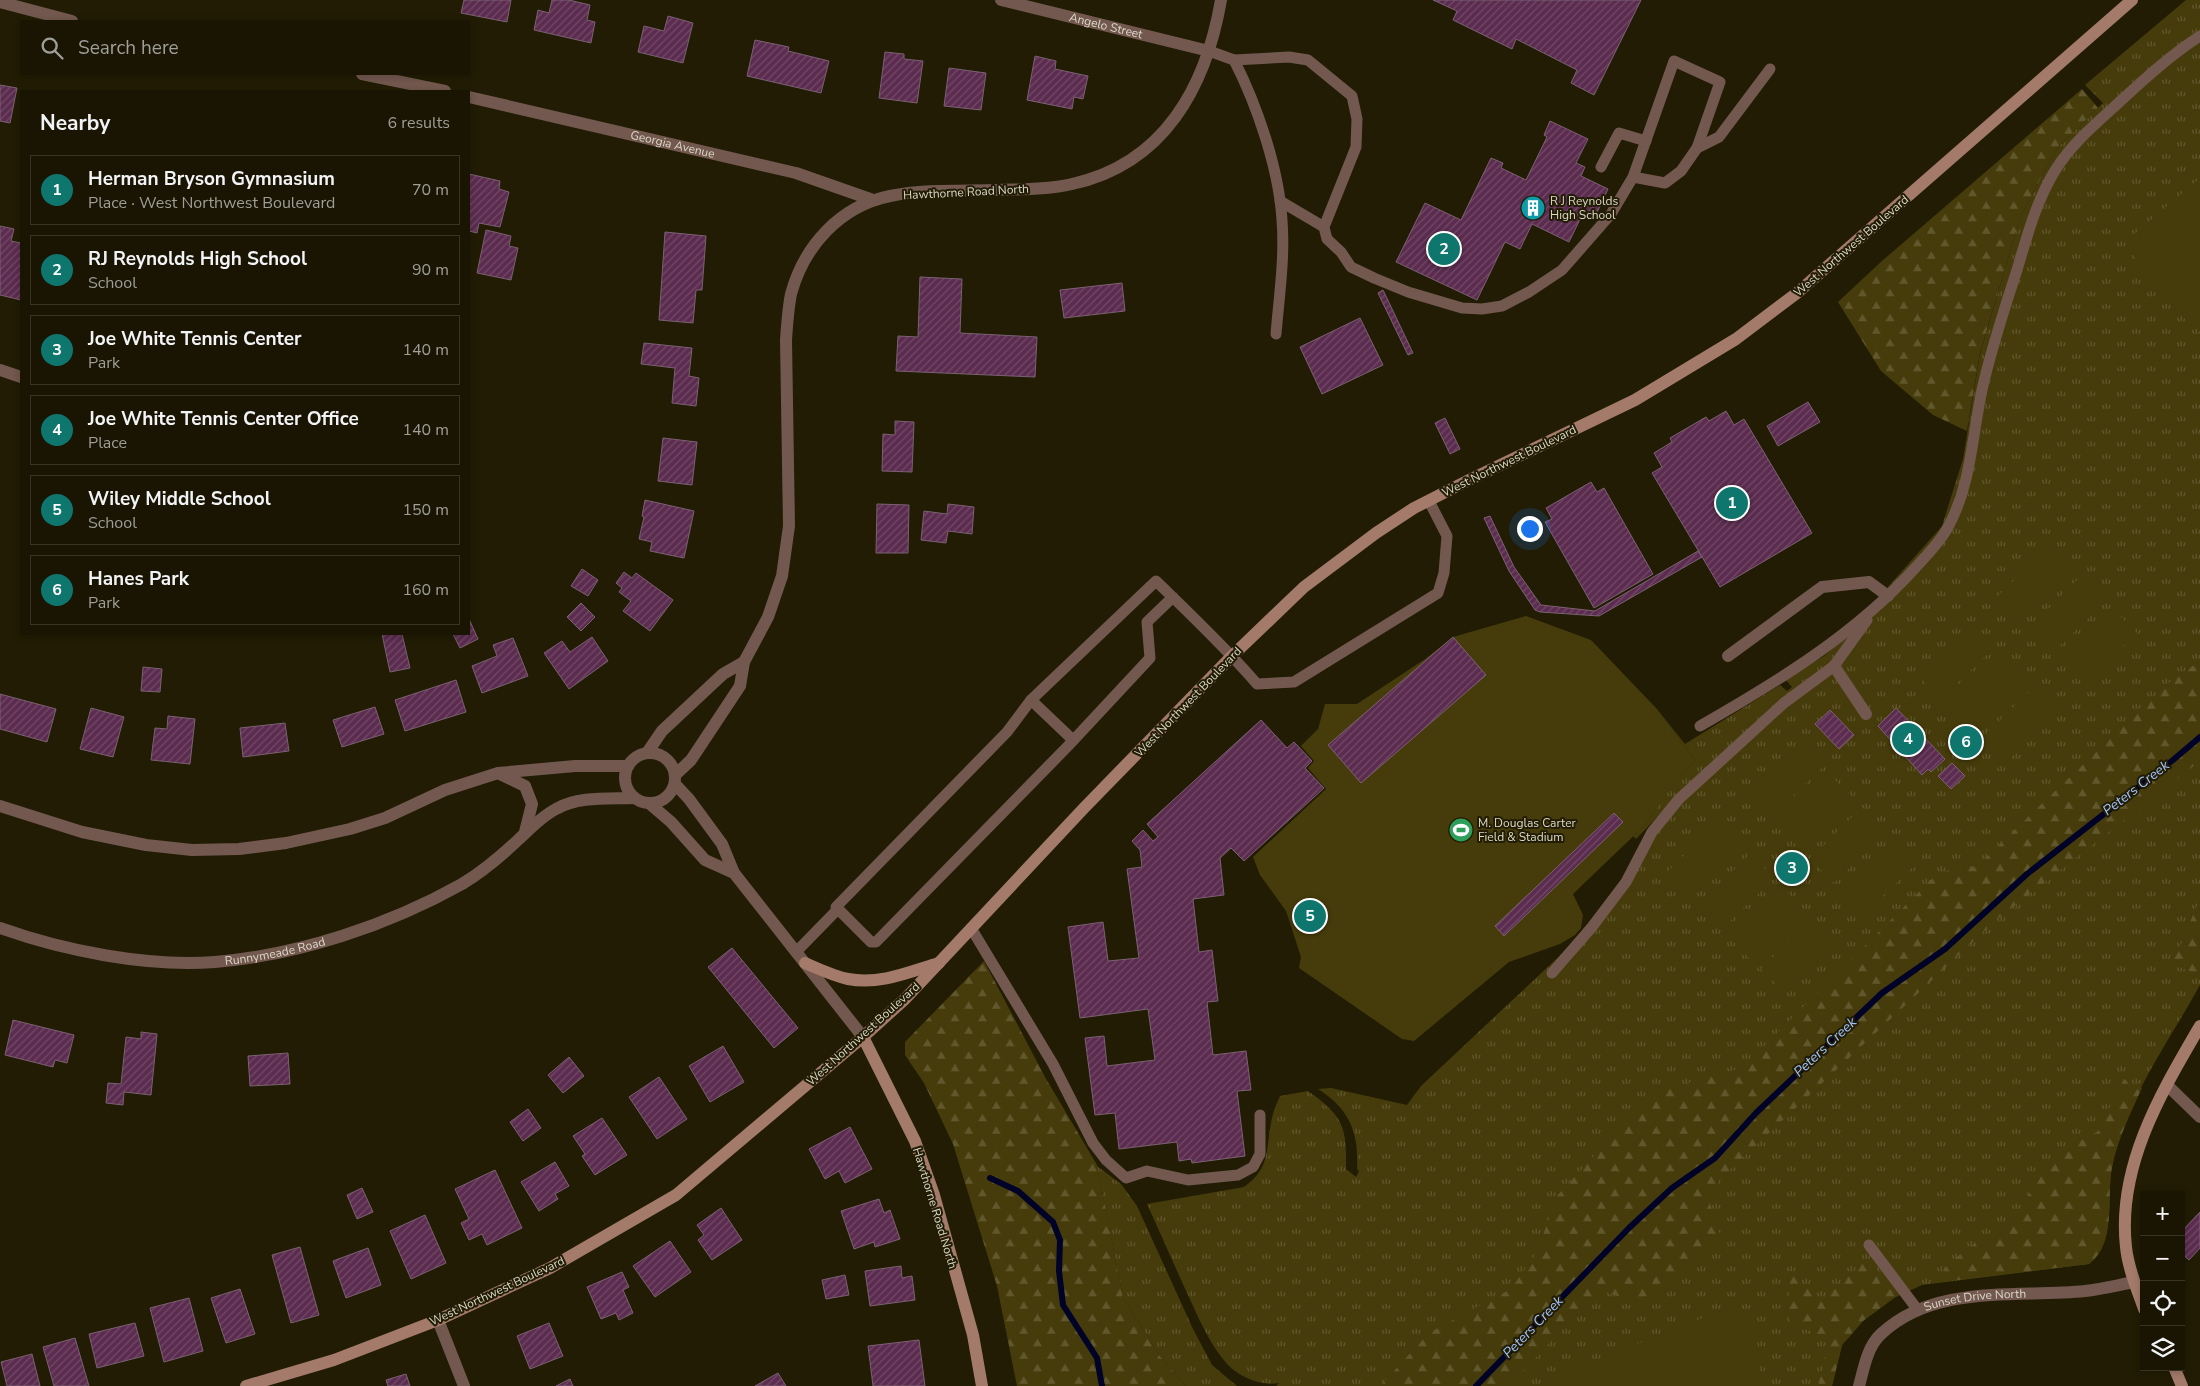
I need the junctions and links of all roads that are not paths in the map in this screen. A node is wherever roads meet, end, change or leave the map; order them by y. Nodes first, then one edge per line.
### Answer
1 (1001, 0) edge
2 (1221, 0) edge
3 (2132, 0) edge
4 (0, 2) edge
5 (68, 20) edge
6 (2200, 36) edge
7 (1209, 51) junction
8 (1234, 60) junction
9 (1770, 69) dead end
10 (365, 75) edge
11 (395, 86) edge
12 (435, 90) edge
13 (470, 97) edge
14 (1646, 141) junction
15 (1697, 148) junction
16 (1601, 167) dead end
17 (1633, 177) junction
18 (873, 200) junction
19 (1280, 201) junction
20 (1324, 227) junction
21 (1276, 334) dead end
22 (0, 370) edge
23 (20, 377) edge
24 (1429, 501) junction
25 (1888, 596) junction
26 (1172, 597) junction
27 (1872, 612) junction
28 (1232, 656) junction
29 (1728, 656) dead end
30 (744, 662) junction
31 (1834, 666) junction
32 (1031, 700) junction
33 (1866, 714) dead end
34 (1700, 726) dead end
35 (1073, 740) junction
36 (647, 753) junction
37 (628, 766) junction
38 (498, 773) junction
39 (675, 779) junction
40 (634, 798) junction
41 (650, 804) junction
42 (0, 806) edge
43 (524, 834) junction
44 (734, 873) junction
45 (838, 909) junction
46 (0, 928) edge
47 (971, 928) junction
48 (796, 952) junction
49 (805, 963) junction
50 (939, 963) junction
51 (1552, 973) dead end
52 (2200, 1026) edge
53 (863, 1037) junction
54 (2167, 1085) junction
55 (1260, 1115) dead end
56 (2200, 1117) edge
57 (1869, 1245) dead end
58 (2134, 1282) junction
59 (2140, 1298) edge
60 (1917, 1309) junction
61 (438, 1320) junction
62 (2176, 1371) edge
63 (246, 1386) edge
64 (464, 1386) edge
65 (982, 1386) edge
66 (1859, 1386) edge
67 (2182, 1386) edge

1 - 7 street, Angelo Street
2 - 7 street, Hawthorne Road North
3 - 24 main road, West Northwest Boulevard
4 - 5 street
6 - 25 lane
7 - 8 lane
7 - 18 street, Hawthorne Road North
8 - 19 lane
8 - 20 lane
9 - 15 lane
10 - 11 street
11 - 12 street
13 - 18 street, Georgia Avenue
14 - 15 lane
14 - 16 lane
14 - 17 lane
15 - 17 lane
17 - 20 lane
18 - 30 street, Hawthorne Road North
19 - 20 lane
19 - 21 lane
22 - 23 street
24 - 28 main road, West Northwest Boulevard
24 - 28 lane
25 - 27 lane
25 - 29 street
26 - 28 lane
26 - 32 lane
26 - 35 lane
27 - 31 lane
27 - 34 lane
28 - 47 main road, West Northwest Boulevard
30 - 36 street
30 - 39 street, Hawthorne Road North
31 - 33 street
31 - 51 lane
32 - 35 lane
32 - 45 lane
35 - 45 lane
36 - 37 street
36 - 39 street
37 - 38 street
37 - 40 street
38 - 42 street
38 - 43 street
39 - 41 street
39 - 44 street, Hawthorne Road North
40 - 41 street
40 - 43 street, Runnymeade Road
41 - 44 street, Hawthorne Road North
43 - 46 street, Runnymeade Road
44 - 48 street, Hawthorne Road North
45 - 48 lane
47 - 50 main road, West Northwest Boulevard
47 - 55 lane
48 - 49 street, Hawthorne Road North
49 - 50 main road
49 - 53 street, Hawthorne Road North
50 - 53 main road, West Northwest Boulevard
52 - 54 main road
53 - 61 main road, West Northwest Boulevard
53 - 65 main road, Hawthorne Road North
54 - 56 street
54 - 58 main road
57 - 60 lane
58 - 59 main road
58 - 60 street, Sunset Drive North
60 - 66 street, Sunset Drive North
61 - 63 main road, West Northwest Boulevard
61 - 64 street
62 - 67 main road

